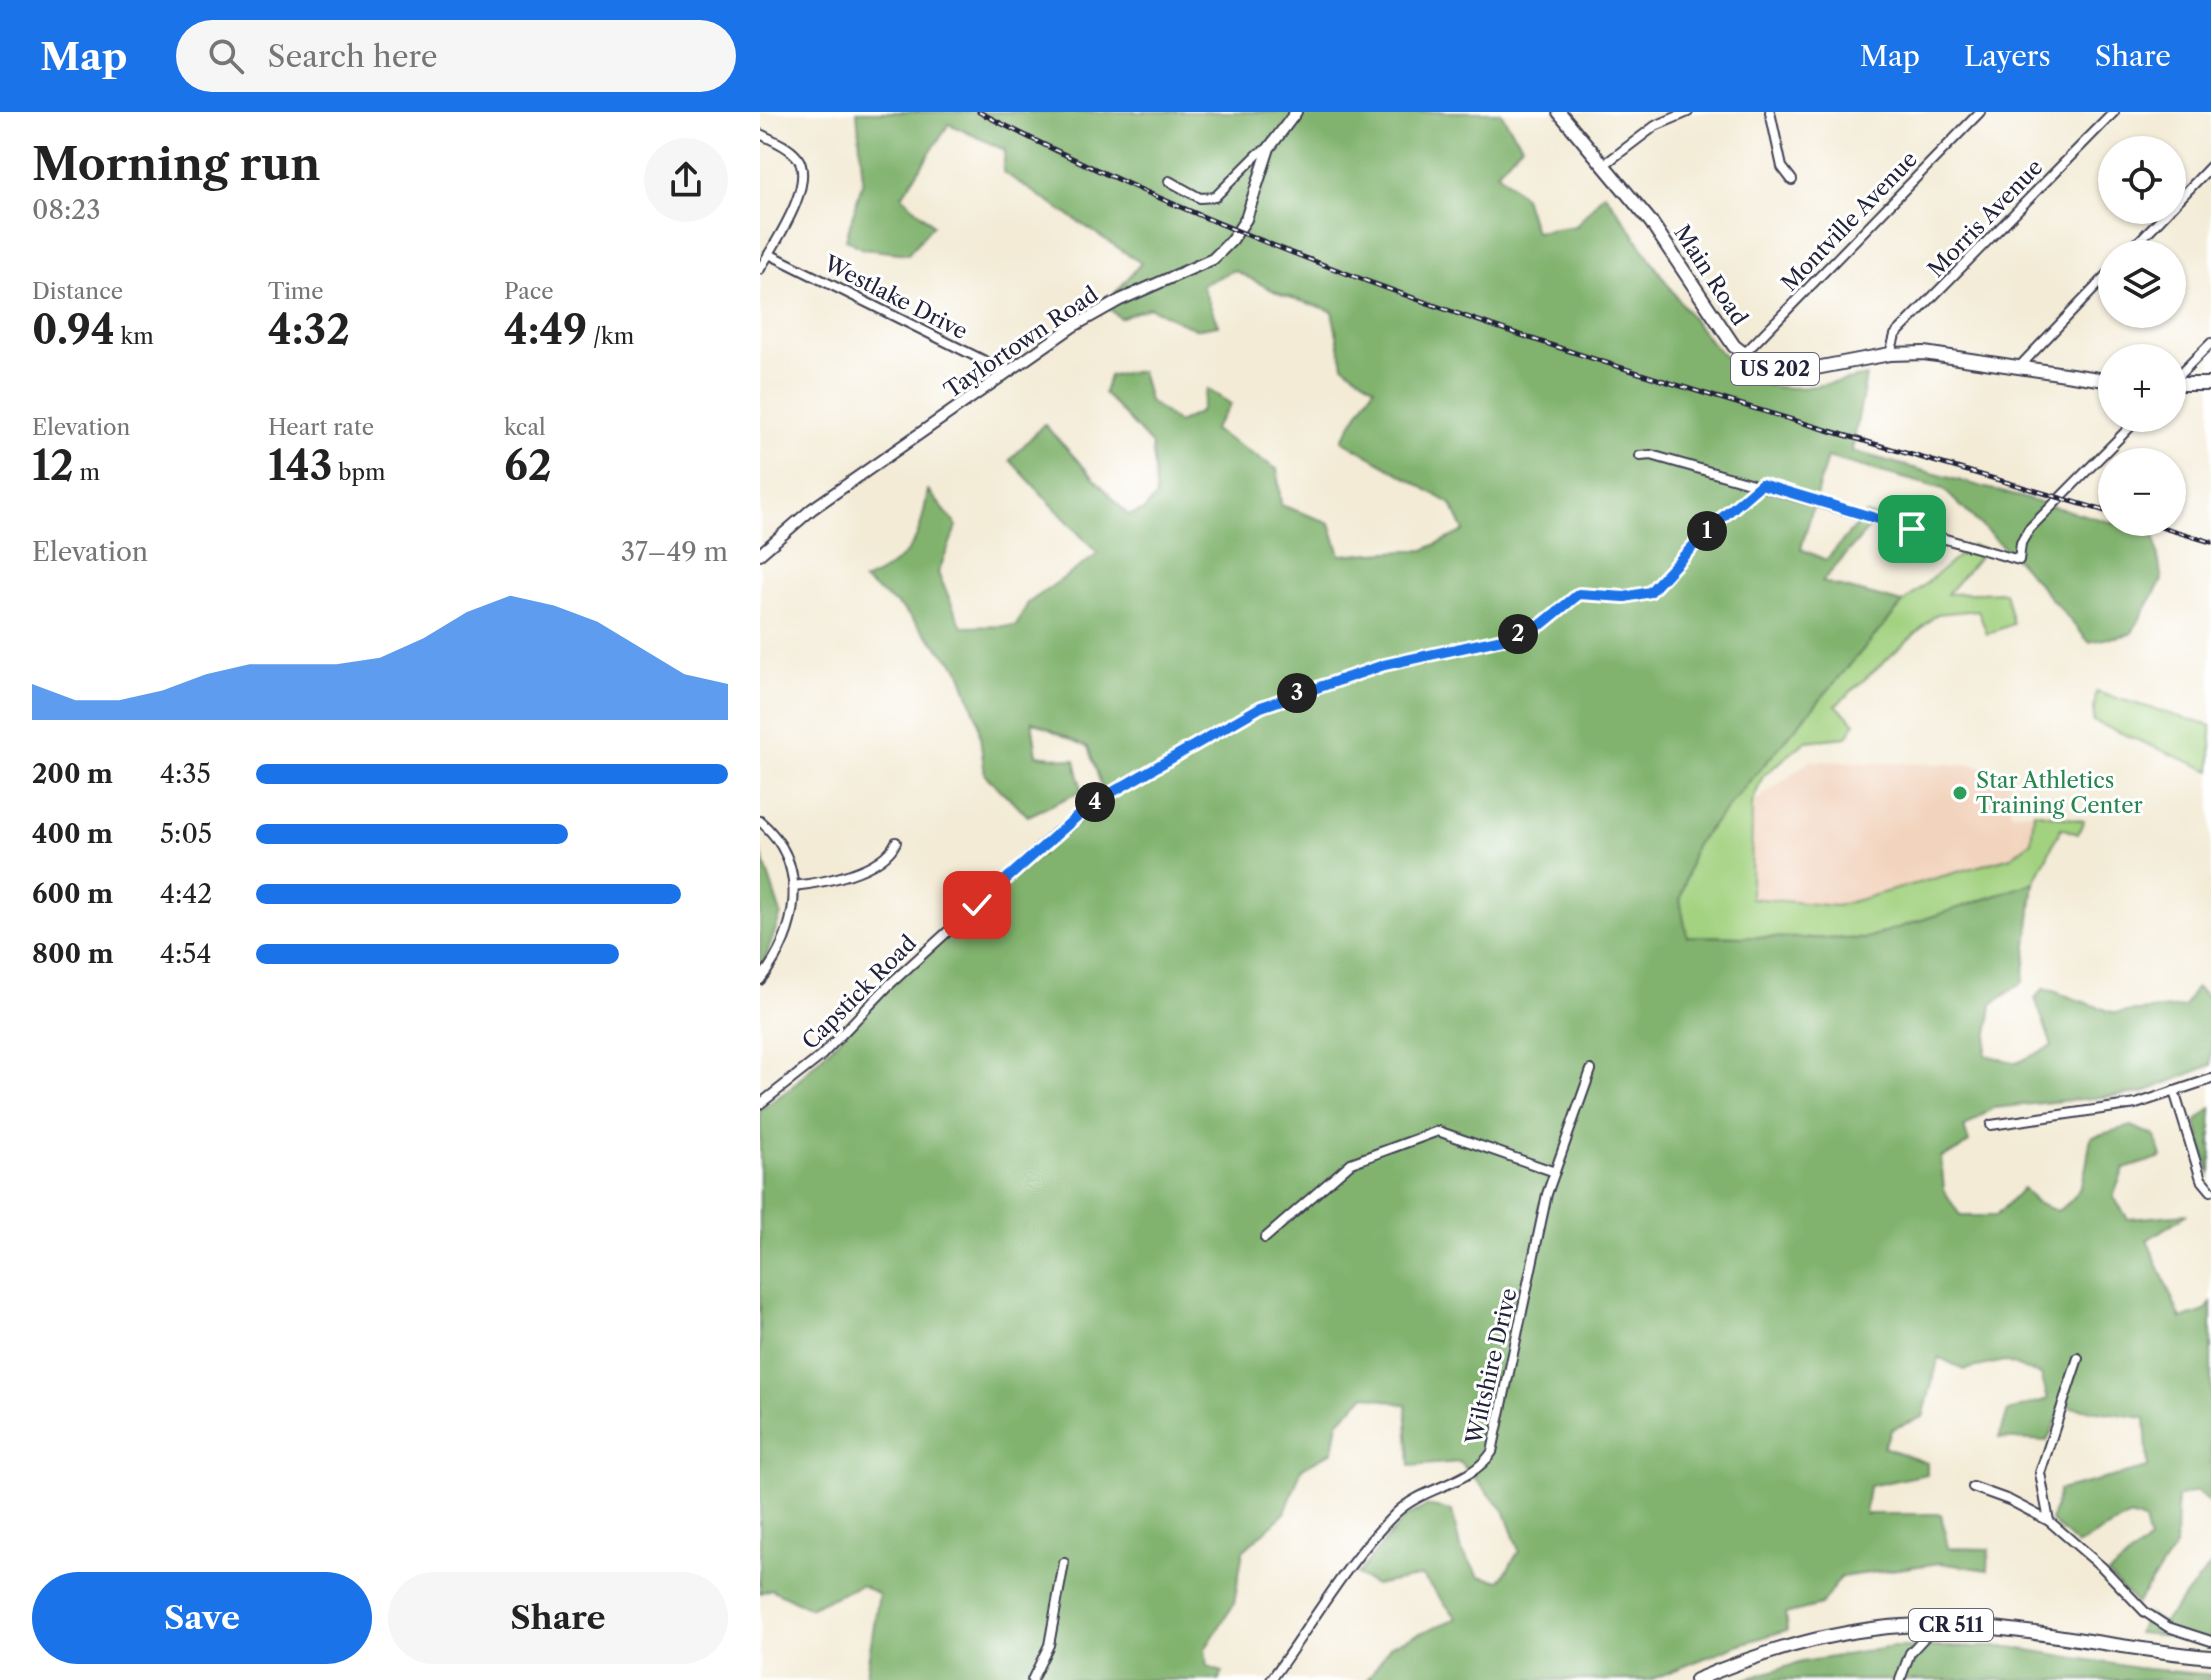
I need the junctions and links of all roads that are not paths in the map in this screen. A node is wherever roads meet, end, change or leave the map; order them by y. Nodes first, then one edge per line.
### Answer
1 (1296, 112) edge
2 (1559, 112) edge
3 (1688, 112) edge
4 (1770, 112) edge
5 (1980, 112) edge
6 (2114, 112) edge
7 (760, 134) edge
8 (1269, 148) junction
9 (1605, 164) junction
10 (2211, 166) edge
11 (1792, 180) dead end
12 (1169, 181) dead end
13 (2186, 193) edge
14 (2156, 224) edge
15 (2141, 240) edge
16 (769, 254) junction
17 (760, 269) edge
18 (2098, 285) edge
19 (2211, 343) edge
20 (1890, 354) junction
21 (1742, 355) junction
22 (2017, 369) junction
23 (2186, 369) edge
24 (1007, 372) junction
25 (2098, 379) edge
26 (2186, 383) edge
27 (2211, 384) edge
28 (2125, 432) edge
29 (1640, 456) dead end
30 (1761, 484) junction
31 (760, 554) edge
32 (760, 821) edge
33 (896, 842) dead end
34 (793, 886) junction
35 (760, 980) edge
36 (1591, 1070) dead end
37 (2211, 1079) edge
38 (2174, 1091) junction
39 (760, 1104) edge
40 (1991, 1125) dead end
41 (1555, 1172) junction
42 (2211, 1191) edge
43 (1265, 1238) dead end
44 (2078, 1358) dead end
45 (1973, 1487) dead end
46 (2049, 1521) junction
47 (1064, 1563) dead end
48 (1937, 1625) junction
49 (2211, 1641) edge
50 (2211, 1657) edge
51 (1032, 1680) edge
52 (1271, 1680) edge
53 (1696, 1680) edge
54 (1900, 1680) edge

1 - 8 street, Taylortown Road
2 - 9 main road, Main Road / US 202
3 - 9 street
4 - 11 street
5 - 21 street, Montville Avenue
6 - 20 street, Morris Avenue
7 - 16 street
8 - 12 street, Taylortown Road
8 - 24 street, Taylortown Road
9 - 21 main road, Main Road / US 202
10 - 13 street
14 - 15 street
16 - 17 street
16 - 24 street, Westlake Drive
18 - 22 street
19 - 23 street
20 - 21 main road, Main Road / US 202
20 - 22 main road, Main Road / US 202
22 - 25 main road, Main Road / US 202
24 - 31 street, Taylortown Road
26 - 27 main road
28 - 30 street
29 - 30 street
30 - 39 street, Capstick Road
32 - 34 street
33 - 34 street
34 - 35 street
36 - 41 street, Wiltshire Drive
37 - 38 street
38 - 40 street
38 - 42 street
41 - 43 street
41 - 52 street, Wiltshire Drive
44 - 46 street
45 - 46 street
46 - 49 street
47 - 51 street
48 - 50 main road, CR 511
48 - 53 main road, CR 511
48 - 54 street

